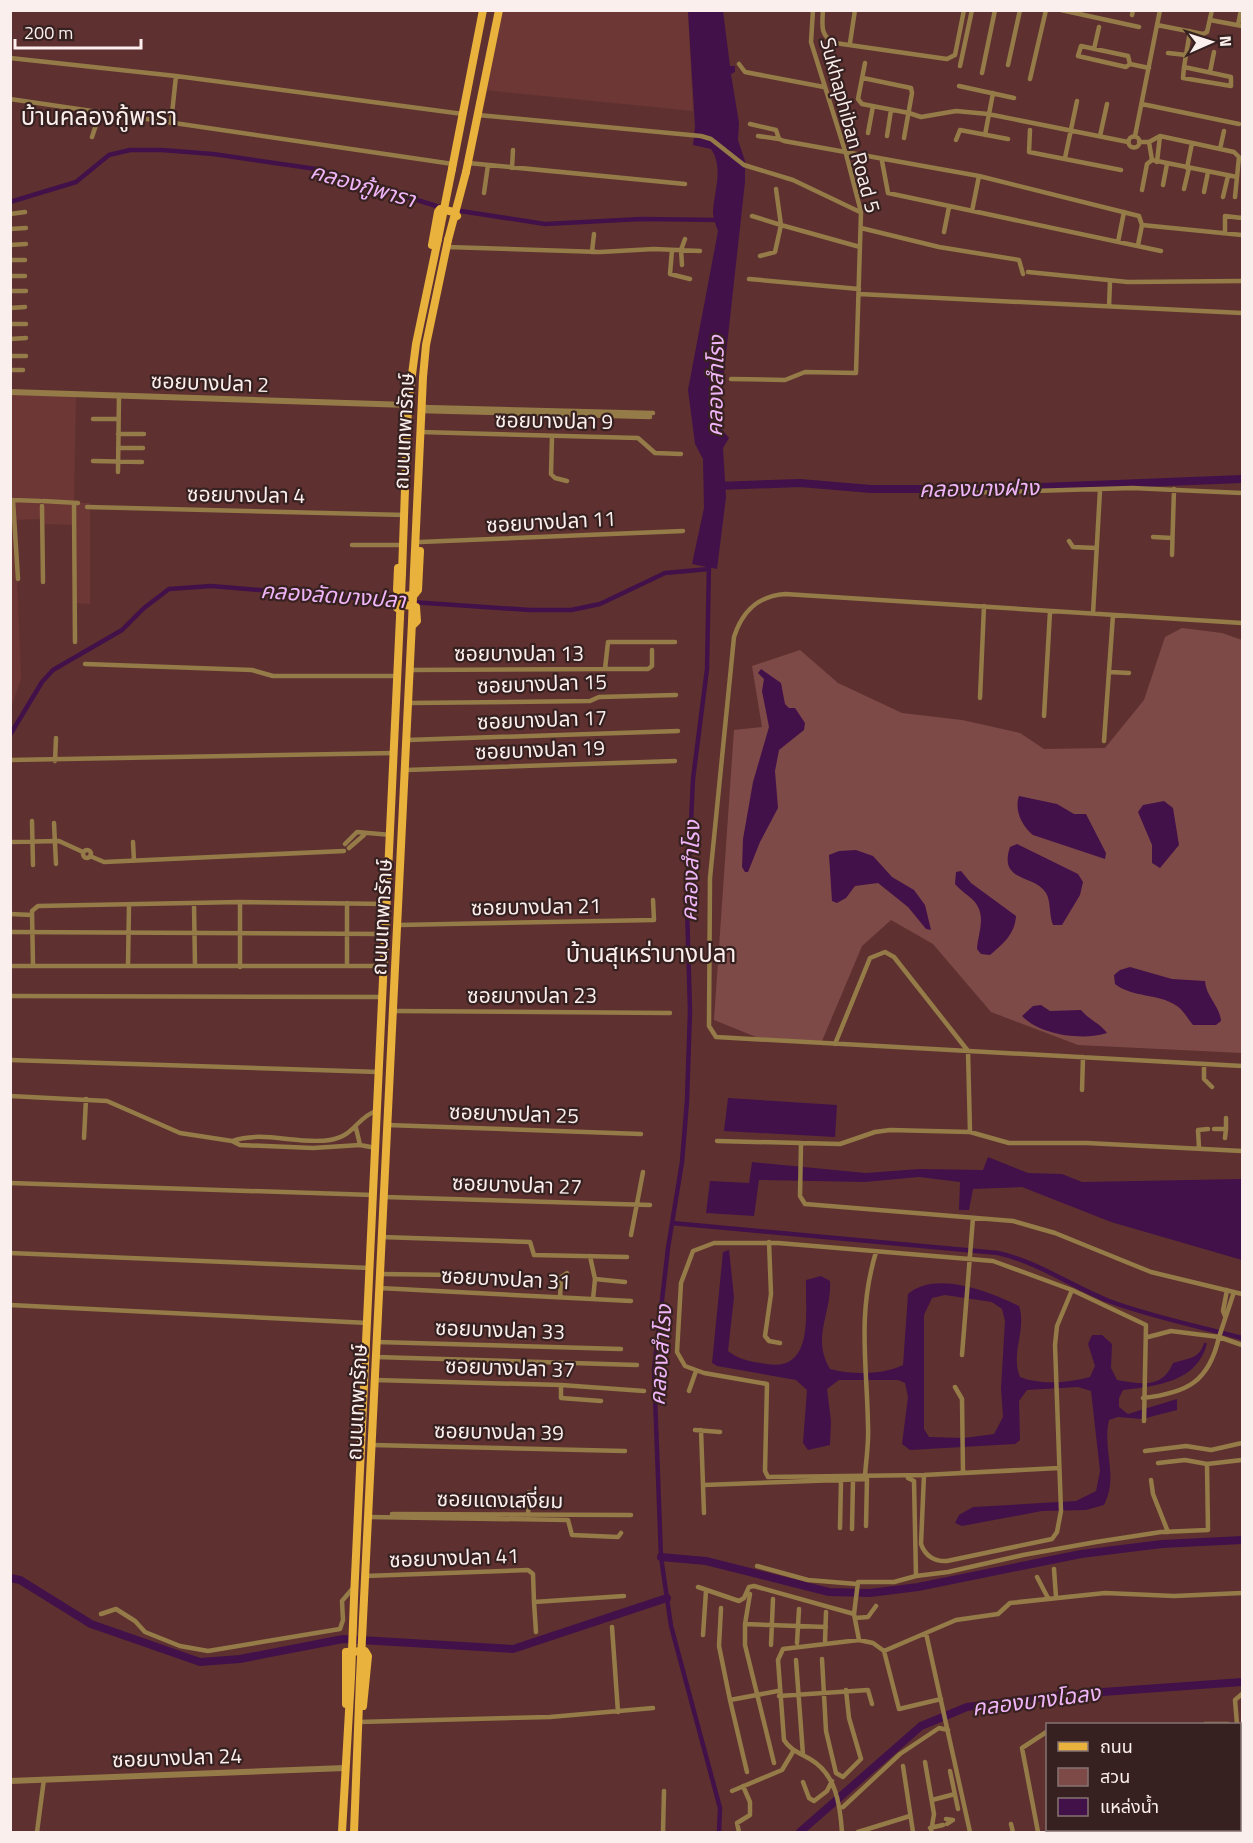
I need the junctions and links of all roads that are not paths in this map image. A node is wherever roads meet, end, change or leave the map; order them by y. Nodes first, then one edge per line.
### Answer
1 (483, 10) edge
2 (499, 10) edge
3 (813, 10) edge
4 (823, 10) edge
5 (855, 10) edge
6 (964, 10) edge
7 (972, 10) edge
8 (995, 10) edge
9 (1020, 10) edge
10 (1046, 10) edge
11 (1061, 10) edge
12 (1160, 10) edge
13 (1212, 10) edge
14 (1241, 10) edge
15 (1210, 20) junction
16 (1158, 25) junction
17 (1240, 26) edge
18 (1099, 27) dead end
19 (1139, 27) dead end
20 (1190, 31) junction
21 (850, 43) junction
22 (1094, 49) junction
23 (1214, 52) dead end
24 (1168, 53) dead end
25 (1186, 55) junction
26 (10, 58) edge
27 (865, 63) dead end
28 (739, 64) dead end
29 (1130, 64) junction
30 (1008, 65) dead end
31 (960, 66) dead end
32 (1184, 67) junction
33 (1149, 68) junction
34 (1208, 72) junction
35 (982, 73) dead end
36 (176, 76) junction
37 (863, 78) junction
38 (1030, 79) dead end
39 (1204, 82) junction
40 (959, 86) dead end
41 (824, 87) junction
42 (993, 93) junction
43 (1014, 98) dead end
44 (10, 99) edge
45 (1077, 101) dead end
46 (1107, 104) dead end
47 (1142, 104) junction
48 (873, 106) junction
49 (891, 110) junction
50 (909, 112) junction
51 (100, 113) junction
52 (463, 114) junction
53 (988, 114) junction
54 (478, 115) junction
55 (171, 123) junction
56 (750, 124) dead end
57 (1239, 124) dead end
58 (1030, 130) dead end
59 (1071, 130) junction
60 (1224, 131) dead end
61 (868, 133) dead end
62 (985, 135) junction
63 (758, 136) dead end
64 (886, 136) dead end
65 (1100, 136) junction
66 (1135, 136) junction
67 (1160, 136) junction
68 (92, 137) dead end
69 (904, 138) dead end
70 (779, 139) junction
71 (1008, 139) dead end
72 (956, 140) dead end
73 (1128, 142) junction
74 (1139, 142) junction
75 (1149, 142) junction
76 (1192, 143) junction
77 (1220, 148) junction
78 (513, 150) dead end
79 (1242, 150) edge
80 (846, 154) junction
81 (1238, 155) junction
82 (1065, 158) junction
83 (882, 161) junction
84 (1154, 161) junction
85 (468, 163) junction
86 (1167, 164) junction
87 (488, 165) junction
88 (452, 166) junction
89 (512, 168) junction
90 (1188, 168) junction
91 (1121, 170) dead end
92 (1208, 172) junction
93 (979, 176) junction
94 (1228, 176) junction
95 (1237, 177) junction
96 (685, 184) dead end
97 (1163, 185) dead end
98 (776, 189) dead end
99 (1184, 189) dead end
100 (1142, 190) dead end
101 (1240, 190) edge
102 (1204, 192) dead end
103 (484, 193) dead end
104 (1223, 197) dead end
105 (1235, 197) dead end
106 (949, 207) junction
107 (972, 211) junction
108 (25, 212) dead end
109 (861, 212) junction
110 (1124, 212) junction
111 (10, 214) edge
112 (752, 216) dead end
113 (1242, 218) edge
114 (781, 225) junction
115 (1142, 225) junction
116 (26, 228) dead end
117 (861, 228) junction
118 (10, 229) edge
119 (944, 232) dead end
120 (1225, 233) junction
121 (594, 234) dead end
122 (1242, 235) edge
123 (685, 239) dead end
124 (1118, 242) junction
125 (10, 244) edge
126 (26, 244) dead end
127 (447, 244) junction
128 (1138, 244) junction
129 (860, 247) junction
130 (436, 250) junction
131 (672, 250) junction
132 (681, 250) junction
133 (700, 251) dead end
134 (1161, 251) dead end
135 (592, 252) junction
136 (760, 256) dead end
137 (10, 260) edge
138 (25, 260) dead end
139 (682, 265) dead end
140 (10, 276) edge
141 (25, 276) dead end
142 (690, 279) dead end
143 (750, 279) dead end
144 (1110, 281) junction
145 (1242, 281) edge
146 (10, 291) edge
147 (26, 291) dead end
148 (859, 292) junction
149 (25, 307) dead end
150 (1109, 307) junction
151 (10, 308) edge
152 (1242, 313) edge
153 (10, 324) edge
154 (26, 324) dead end
155 (26, 338) dead end
156 (10, 339) edge
157 (10, 356) edge
158 (26, 356) dead end
159 (10, 370) edge
160 (23, 370) dead end
161 (731, 379) dead end
162 (10, 392) edge
163 (118, 395) junction
164 (408, 405) junction
165 (420, 409) junction
166 (651, 415) dead end
167 (93, 419) dead end
168 (118, 419) junction
169 (420, 432) junction
170 (118, 434) junction
171 (144, 434) dead end
172 (552, 436) junction
173 (118, 448) junction
174 (143, 448) dead end
175 (681, 454) dead end
176 (93, 461) dead end
177 (117, 461) junction
178 (142, 462) dead end
179 (118, 472) dead end
180 (567, 480) dead end
181 (1174, 489) junction
182 (1100, 490) junction
183 (1242, 493) edge
184 (928, 494) dead end
185 (12, 500) edge
186 (42, 503) junction
187 (87, 507) dead end
188 (417, 513) junction
189 (405, 516) junction
190 (683, 531) dead end
191 (1153, 537) dead end
192 (1172, 538) junction
193 (1069, 541) dead end
194 (420, 542) junction
195 (352, 545) dead end
196 (400, 545) junction
197 (1096, 548) junction
198 (1172, 555) dead end
199 (18, 579) dead end
200 (43, 582) dead end
201 (984, 606) junction
202 (1050, 612) junction
203 (1093, 614) junction
204 (1113, 615) junction
205 (400, 619) junction
206 (1242, 622) edge
207 (412, 624) junction
208 (75, 642) dead end
209 (675, 642) dead end
210 (652, 650) dead end
211 (85, 664) dead end
212 (605, 669) junction
213 (410, 670) junction
214 (1110, 672) junction
215 (1129, 673) dead end
216 (399, 676) junction
217 (676, 695) dead end
218 (980, 698) dead end
219 (409, 703) junction
220 (1044, 716) dead end
221 (678, 731) dead end
222 (56, 738) dead end
223 (407, 740) junction
224 (1104, 741) dead end
225 (395, 753) junction
226 (10, 760) edge
227 (55, 760) junction
228 (675, 761) dead end
229 (406, 770) junction
230 (32, 821) dead end
231 (54, 823) dead end
232 (391, 835) junction
233 (55, 840) junction
234 (33, 841) junction
235 (10, 842) edge
236 (133, 842) dead end
237 (134, 861) junction
238 (56, 864) dead end
239 (33, 866) dead end
240 (653, 900) dead end
241 (240, 902) junction
242 (194, 903) junction
243 (348, 903) junction
244 (388, 904) junction
245 (129, 905) junction
246 (10, 914) edge
247 (32, 915) junction
248 (399, 925) junction
249 (10, 933) edge
250 (33, 933) junction
251 (129, 934) junction
252 (195, 934) junction
253 (240, 934) junction
254 (348, 934) junction
255 (386, 934) junction
256 (10, 966) edge
257 (33, 966) junction
258 (128, 966) junction
259 (195, 966) junction
260 (347, 966) junction
261 (385, 966) junction
262 (240, 967) junction
263 (12, 996) dead end
264 (383, 997) junction
265 (394, 1011) junction
266 (670, 1013) dead end
267 (835, 1044) junction
268 (968, 1051) junction
269 (1083, 1057) junction
270 (10, 1060) edge
271 (1204, 1065) junction
272 (1242, 1066) edge
273 (379, 1072) junction
274 (1212, 1087) dead end
275 (1082, 1090) dead end
276 (10, 1096) edge
277 (86, 1099) junction
278 (377, 1111) junction
279 (1226, 1118) dead end
280 (387, 1125) junction
281 (356, 1128) junction
282 (1226, 1129) junction
283 (970, 1132) junction
284 (641, 1134) dead end
285 (345, 1136) junction
286 (84, 1138) dead end
287 (1225, 1138) dead end
288 (231, 1141) junction
289 (717, 1141) dead end
290 (801, 1143) junction
291 (348, 1145) junction
292 (360, 1145) junction
293 (376, 1148) junction
294 (1199, 1148) junction
295 (1242, 1151) edge
296 (643, 1172) dead end
297 (10, 1183) edge
298 (373, 1195) junction
299 (384, 1197) junction
300 (638, 1204) junction
301 (650, 1204) dead end
302 (372, 1218) junction
303 (382, 1218) junction
304 (973, 1218) junction
305 (632, 1235) dead end
306 (381, 1237) junction
307 (768, 1242) junction
308 (876, 1252) junction
309 (10, 1253) edge
310 (590, 1256) junction
311 (627, 1257) dead end
312 (971, 1258) junction
313 (370, 1269) junction
314 (567, 1273) dead end
315 (380, 1274) junction
316 (455, 1275) dead end
317 (595, 1279) junction
318 (625, 1282) dead end
319 (379, 1288) junction
320 (1072, 1290) junction
321 (1227, 1290) junction
322 (1234, 1292) junction
323 (1242, 1294) edge
324 (560, 1298) junction
325 (593, 1299) junction
326 (631, 1301) dead end
327 (10, 1305) edge
328 (1225, 1316) junction
329 (368, 1323) junction
330 (1219, 1335) junction
331 (1148, 1337) junction
332 (377, 1342) junction
333 (780, 1343) dead end
334 (1242, 1345) edge
335 (621, 1349) dead end
336 (962, 1355) dead end
337 (376, 1357) junction
338 (637, 1365) dead end
339 (696, 1371) junction
340 (375, 1380) junction
341 (561, 1385) junction
342 (955, 1387) dead end
343 (644, 1391) dead end
344 (689, 1391) dead end
345 (1143, 1398) junction
346 (601, 1401) dead end
347 (1144, 1421) dead end
348 (695, 1430) dead end
349 (701, 1430) junction
350 (720, 1432) dead end
351 (1242, 1443) edge
352 (372, 1445) junction
353 (625, 1451) dead end
354 (1145, 1451) dead end
355 (1242, 1461) edge
356 (1158, 1463) dead end
357 (1207, 1464) junction
358 (1059, 1468) junction
359 (963, 1472) junction
360 (924, 1475) junction
361 (866, 1478) junction
362 (841, 1480) junction
363 (853, 1480) junction
364 (1151, 1480) dead end
365 (705, 1485) junction
366 (529, 1492) dead end
367 (704, 1513) dead end
368 (631, 1515) dead end
369 (368, 1516) junction
370 (528, 1516) junction
371 (866, 1526) dead end
372 (840, 1528) dead end
373 (852, 1529) dead end
374 (1168, 1532) junction
375 (621, 1533) dead end
376 (757, 1566) dead end
377 (1054, 1569) dead end
378 (365, 1576) junction
379 (916, 1576) junction
380 (1036, 1576) dead end
381 (355, 1586) junction
382 (856, 1586) junction
383 (699, 1587) dead end
384 (706, 1591) junction
385 (1242, 1593) edge
386 (750, 1594) dead end
387 (624, 1596) dead end
388 (1056, 1597) junction
389 (1048, 1598) junction
390 (773, 1599) dead end
391 (534, 1602) junction
392 (876, 1606) dead end
393 (721, 1608) dead end
394 (800, 1609) dead end
395 (826, 1612) dead end
396 (101, 1614) dead end
397 (855, 1616) junction
398 (745, 1624) junction
399 (772, 1625) junction
400 (799, 1626) junction
401 (826, 1627) junction
402 (612, 1628) dead end
403 (536, 1632) dead end
404 (926, 1633) junction
405 (703, 1635) dead end
406 (859, 1640) junction
407 (825, 1642) dead end
408 (797, 1643) dead end
409 (771, 1645) dead end
410 (884, 1651) junction
411 (822, 1659) dead end
412 (796, 1660) dead end
413 (846, 1690) junction
414 (823, 1691) junction
415 (779, 1693) junction
416 (799, 1694) junction
417 (1242, 1694) edge
418 (757, 1695) junction
419 (730, 1700) junction
420 (941, 1700) junction
421 (872, 1704) dead end
422 (653, 1708) dead end
423 (349, 1712) junction
424 (618, 1712) junction
425 (359, 1719) junction
426 (1237, 1723) edge
427 (948, 1729) junction
428 (1046, 1732) edge
429 (794, 1750) junction
430 (803, 1755) junction
431 (925, 1762) dead end
432 (774, 1763) dead end
433 (903, 1766) dead end
434 (345, 1768) junction
435 (950, 1771) dead end
436 (747, 1772) dead end
437 (44, 1779) junction
438 (10, 1781) edge
439 (832, 1781) junction
440 (803, 1782) dead end
441 (743, 1786) junction
442 (664, 1791) dead end
443 (732, 1791) dead end
444 (955, 1794) junction
445 (932, 1800) junction
446 (843, 1807) dead end
447 (958, 1809) dead end
448 (910, 1816) junction
449 (966, 1817) junction
450 (934, 1819) junction
451 (945, 1822) junction
452 (881, 1824) junction
453 (1011, 1824) dead end
454 (930, 1830) edge
455 (37, 1833) edge
456 (342, 1833) edge
457 (354, 1833) edge
458 (663, 1833) edge
459 (738, 1833) edge
460 (842, 1833) edge
461 (858, 1833) edge
462 (883, 1833) edge
463 (913, 1833) edge
464 (970, 1833) edge
465 (1013, 1833) edge
466 (1038, 1833) edge

1 - 52 main road, ถนนเทพารักษ์
2 - 54 main road, ถนนเทพารักษ์
3 - 41 street, Sukhaphiban Road 5
4 - 21 street
5 - 21 street
6 - 21 street
7 - 31 street
8 - 35 street
9 - 30 street
10 - 38 street
11 - 19 street
12 - 16 street
13 - 15 street
14 - 17 street
15 - 17 street
15 - 20 street
16 - 20 street
16 - 33 street
18 - 22 street
20 - 25 street
22 - 29 street
22 - 29 street
23 - 34 street
24 - 25 street
25 - 32 street
26 - 36 street
27 - 37 street
28 - 41 street
29 - 33 street
32 - 34 street
32 - 39 street
33 - 47 street
34 - 39 street
34 - 39 street
36 - 52 street
36 - 55 street
37 - 48 street
37 - 50 street
40 - 42 street
41 - 80 street, Sukhaphiban Road 5
42 - 43 street
42 - 53 street
44 - 51 street
45 - 59 street
46 - 65 street
47 - 57 street
47 - 66 street
48 - 49 street
48 - 61 street
49 - 50 street
49 - 64 street
50 - 53 street
50 - 69 street
51 - 55 street
51 - 68 street
52 - 88 main road, ถนนเทพารักษ์
53 - 59 street
53 - 62 street
54 - 85 main road, ถนนเทพารักษ์
54 - 109 street
55 - 88 street
56 - 70 street
58 - 82 street
59 - 65 street
59 - 82 street
60 - 77 street
62 - 71 street
62 - 72 street
63 - 70 street
65 - 73 street
66 - 73 street
66 - 74 street
67 - 75 street
67 - 76 street
67 - 84 street
70 - 80 street
73 - 74 street
74 - 75 street
75 - 84 street
76 - 77 street
76 - 90 street
77 - 81 street
78 - 89 street
79 - 81 street
80 - 83 street
80 - 109 street, Sukhaphiban Road 5
81 - 95 street
82 - 91 street
83 - 93 street
83 - 106 street
84 - 86 street
84 - 100 street
85 - 87 street
85 - 127 main road, ถนนเทพารักษ์, bridge
86 - 90 street
86 - 97 street
87 - 89 street
87 - 103 street
88 - 130 main road, ถนนเทพารักษ์, bridge
89 - 96 street
90 - 92 street
90 - 99 street
92 - 94 street
92 - 102 street
93 - 107 street
93 - 110 street
94 - 95 street
94 - 104 street
95 - 101 street
98 - 114 street
101 - 105 street
106 - 107 street
106 - 119 street
107 - 124 street
108 - 111 street
109 - 117 street, Sukhaphiban Road 5
110 - 115 street
110 - 124 street
112 - 114 street
113 - 120 street
114 - 129 street
114 - 136 street
115 - 120 street
115 - 128 street
116 - 118 street
117 - 129 street, Sukhaphiban Road 5
117 - 144 street
120 - 122 street
121 - 135 street
123 - 132 street
124 - 128 street
125 - 126 street
127 - 130 main road
127 - 135 street
127 - 165 main road, ถนนเทพารักษ์
128 - 134 street
129 - 148 street, Sukhaphiban Road 5
130 - 164 main road, ถนนเทพารักษ์
131 - 132 street
131 - 135 street
131 - 142 street
132 - 133 street
132 - 139 street
137 - 138 street
140 - 141 street
143 - 148 street
144 - 145 street
144 - 150 street
146 - 147 street
148 - 150 street
148 - 161 street, Sukhaphiban Road 5
149 - 151 street
150 - 152 street
153 - 154 street
155 - 156 street
157 - 158 street
159 - 160 street
162 - 163 street, ซอยบางปลา 2
163 - 164 street, ซอยบางปลา 2
163 - 168 street
164 - 189 main road, ถนนเทพารักษ์
165 - 166 street
165 - 169 main road, ถนนเทพารักษ์
167 - 168 street
168 - 170 street
169 - 172 street, ซอยบางปลา 9
169 - 188 main road, ถนนเทพารักษ์
170 - 171 street
170 - 173 street
172 - 175 street, ซอยบางปลา 9
172 - 180 street
173 - 174 street
173 - 177 street
176 - 177 street
177 - 178 street
177 - 179 street
181 - 182 street
181 - 183 street
181 - 192 street
182 - 184 street
182 - 197 street
185 - 186 street
185 - 199 street
186 - 200 street
186 - 208 street
187 - 189 street, ซอยบางปลา 4
188 - 194 main road
188 - 207 main road, ถนนเทพารักษ์, bridge
189 - 196 main road
189 - 205 main road, ถนนเทพารักษ์, bridge
190 - 194 street, ซอยบางปลา 11
191 - 192 street
192 - 198 street
193 - 197 street
194 - 196 main road
195 - 196 street
197 - 203 street
201 - 202 street
201 - 218 street
201 - 267 street
202 - 203 street
202 - 220 street
203 - 204 street
204 - 206 street
204 - 214 street
205 - 207 main road
205 - 216 main road, ถนนเทพารักษ์
207 - 213 main road, ถนนเทพารักษ์
209 - 212 street, ซอยบางปลา 13
210 - 212 street
211 - 216 street
212 - 213 street, ซอยบางปลา 13
213 - 219 main road, ถนนเทพารักษ์
214 - 215 street
214 - 224 street
216 - 225 main road, ถนนเทพารักษ์
217 - 219 street, ซอยบางปลา 15
219 - 223 main road, ถนนเทพารักษ์
221 - 223 street, ซอยบางปลา 17
222 - 227 street
223 - 229 main road, ถนนเทพารักษ์
225 - 227 street
225 - 232 main road, ถนนเทพารักษ์
226 - 227 street
228 - 229 street, ซอยบางปลา 19
229 - 248 main road, ถนนเทพารักษ์
230 - 234 street
231 - 233 street
232 - 237 street
232 - 244 main road, ถนนเทพารักษ์
233 - 234 street
233 - 237 street
233 - 238 street
234 - 235 street
234 - 239 street
236 - 237 street
240 - 248 street, ซอยบางปลา 21
241 - 242 street
241 - 243 street
241 - 253 street
242 - 245 street
242 - 252 street
243 - 244 street
243 - 254 street
244 - 255 main road, ถนนเทพารักษ์
245 - 247 street
245 - 251 street
246 - 247 street
247 - 250 street
248 - 265 main road, ถนนเทพารักษ์
249 - 250 street
250 - 251 street
250 - 257 street
251 - 252 street
251 - 258 street
252 - 253 street
252 - 259 street
253 - 254 street
253 - 262 street
254 - 255 street
254 - 260 street
255 - 261 main road, ถนนเทพารักษ์
256 - 257 street
257 - 258 street
258 - 259 street
259 - 262 street
260 - 261 street
260 - 262 street
261 - 264 main road, ถนนเทพารักษ์
263 - 264 street
264 - 273 main road, ถนนเทพารักษ์
265 - 266 street, ซอยบางปลา 23
265 - 280 main road, ถนนเทพารักษ์
267 - 268 street
267 - 268 street
268 - 269 street
268 - 283 street
269 - 271 street
269 - 275 street
270 - 273 street
271 - 272 street
271 - 274 street
273 - 278 main road, ถนนเทพารักษ์
276 - 277 street
277 - 286 street
277 - 288 street
278 - 281 street
278 - 293 main road, ถนนเทพารักษ์
279 - 282 street
280 - 284 street, ซอยบางปลา 25
280 - 299 main road, ถนนเทพารักษ์
281 - 285 street
281 - 292 street
282 - 287 street
282 - 294 street
283 - 290 street
283 - 294 street
285 - 288 street
285 - 291 street
288 - 291 street
289 - 290 street
290 - 304 street
291 - 292 street
292 - 293 street
293 - 298 main road, ถนนเทพารักษ์
294 - 295 street
296 - 300 street
297 - 298 street
298 - 302 main road, ถนนเทพารักษ์
299 - 300 street, ซอยบางปลา 27
299 - 303 main road, ถนนเทพารักษ์
300 - 301 street, ซอยบางปลา 27
300 - 305 street
302 - 303 main road
302 - 313 main road, ถนนเทพารักษ์
303 - 306 main road, ถนนเทพารักษ์
304 - 312 street
304 - 321 street
306 - 310 street
306 - 315 main road, ถนนเทพารักษ์
307 - 308 street
307 - 333 street
307 - 339 street
308 - 312 street
308 - 361 street
309 - 313 street
310 - 311 street
310 - 317 street
312 - 320 street
312 - 336 street
313 - 329 main road, ถนนเทพารักษ์
314 - 324 street
315 - 316 street
315 - 319 main road, ถนนเทพารักษ์
317 - 318 street
317 - 325 street
319 - 324 street, ซอยบางปลา 31
319 - 332 main road, ถนนเทพารักษ์
320 - 331 street
320 - 358 street
321 - 322 street
321 - 328 street
322 - 323 street
322 - 328 street
324 - 325 street, ซอยบางปลา 31
325 - 326 street, ซอยบางปลา 31
327 - 329 street
328 - 330 street
329 - 381 main road, ถนนเทพารักษ์
330 - 331 street
330 - 334 street
330 - 345 street
331 - 345 street
332 - 335 street, ซอยบางปลา 33
332 - 337 main road, ถนนเทพารักษ์
337 - 338 street
337 - 340 main road, ถนนเทพารักษ์
339 - 344 street
339 - 361 street
340 - 341 street, ซอยบางปลา 37
340 - 352 main road, ถนนเทพารักษ์
341 - 343 street, ซอยบางปลา 37
341 - 346 street
342 - 359 street
345 - 347 street
348 - 349 street
349 - 350 street
349 - 365 street
351 - 354 street
352 - 353 street, ซอยบางปลา 39
352 - 369 main road, ถนนเทพารักษ์
355 - 357 street
356 - 357 street
357 - 374 street
358 - 359 street
358 - 360 street
359 - 360 street
360 - 361 street
361 - 363 street
361 - 371 street
361 - 379 street
362 - 363 street
362 - 365 street
362 - 372 street
363 - 373 street
364 - 374 street
365 - 367 street
366 - 370 street
368 - 370 street, ซอยแดงเสงี่ยม
369 - 370 street, ซอยแดงเสงี่ยม
369 - 375 street
369 - 378 main road, ถนนเทพารักษ์
374 - 379 street
376 - 382 street
377 - 388 street
378 - 391 street, ซอยบางปลา 41
378 - 425 main road, ถนนเทพารักษ์, bridge
379 - 382 street
380 - 389 street
381 - 396 street
381 - 423 main road, ถนนเทพารักษ์, bridge
382 - 397 street
383 - 384 street
384 - 397 street
384 - 405 street
385 - 388 street
386 - 398 street
387 - 391 street
388 - 389 street
389 - 404 street
390 - 399 street
391 - 403 street
392 - 397 street
393 - 419 street
394 - 400 street
395 - 401 street
397 - 406 street
398 - 399 street
398 - 418 street
399 - 400 street
399 - 409 street
400 - 401 street
400 - 408 street
401 - 407 street
402 - 424 street
404 - 410 street
404 - 420 street
406 - 410 street
406 - 415 street
410 - 420 street
411 - 414 street
412 - 416 street
413 - 414 street
413 - 414 street
413 - 421 street
414 - 416 street
415 - 416 street
415 - 418 street
415 - 429 street
416 - 430 street
417 - 426 street
418 - 419 street
418 - 432 street
419 - 436 street
420 - 427 street
422 - 424 street
423 - 425 main road
423 - 434 main road, ถนนเทพารักษ์
424 - 425 street
425 - 457 main road, ถนนเทพารักษ์
427 - 446 street
427 - 449 street
428 - 466 street
429 - 430 street
429 - 441 street
430 - 439 street
431 - 445 street
433 - 448 street
434 - 437 street, ซอยบางปลา 24
434 - 456 main road, ถนนเทพารักษ์
435 - 444 street
437 - 438 street, ซอยบางปลา 24
437 - 455 street
439 - 440 street
439 - 460 street
441 - 443 street
441 - 459 street
442 - 458 street
444 - 445 street
444 - 447 street
445 - 450 street
448 - 452 street
448 - 463 street
449 - 451 street
449 - 464 street
450 - 451 street
450 - 454 street
451 - 454 street
452 - 461 street
452 - 462 street
453 - 465 street

